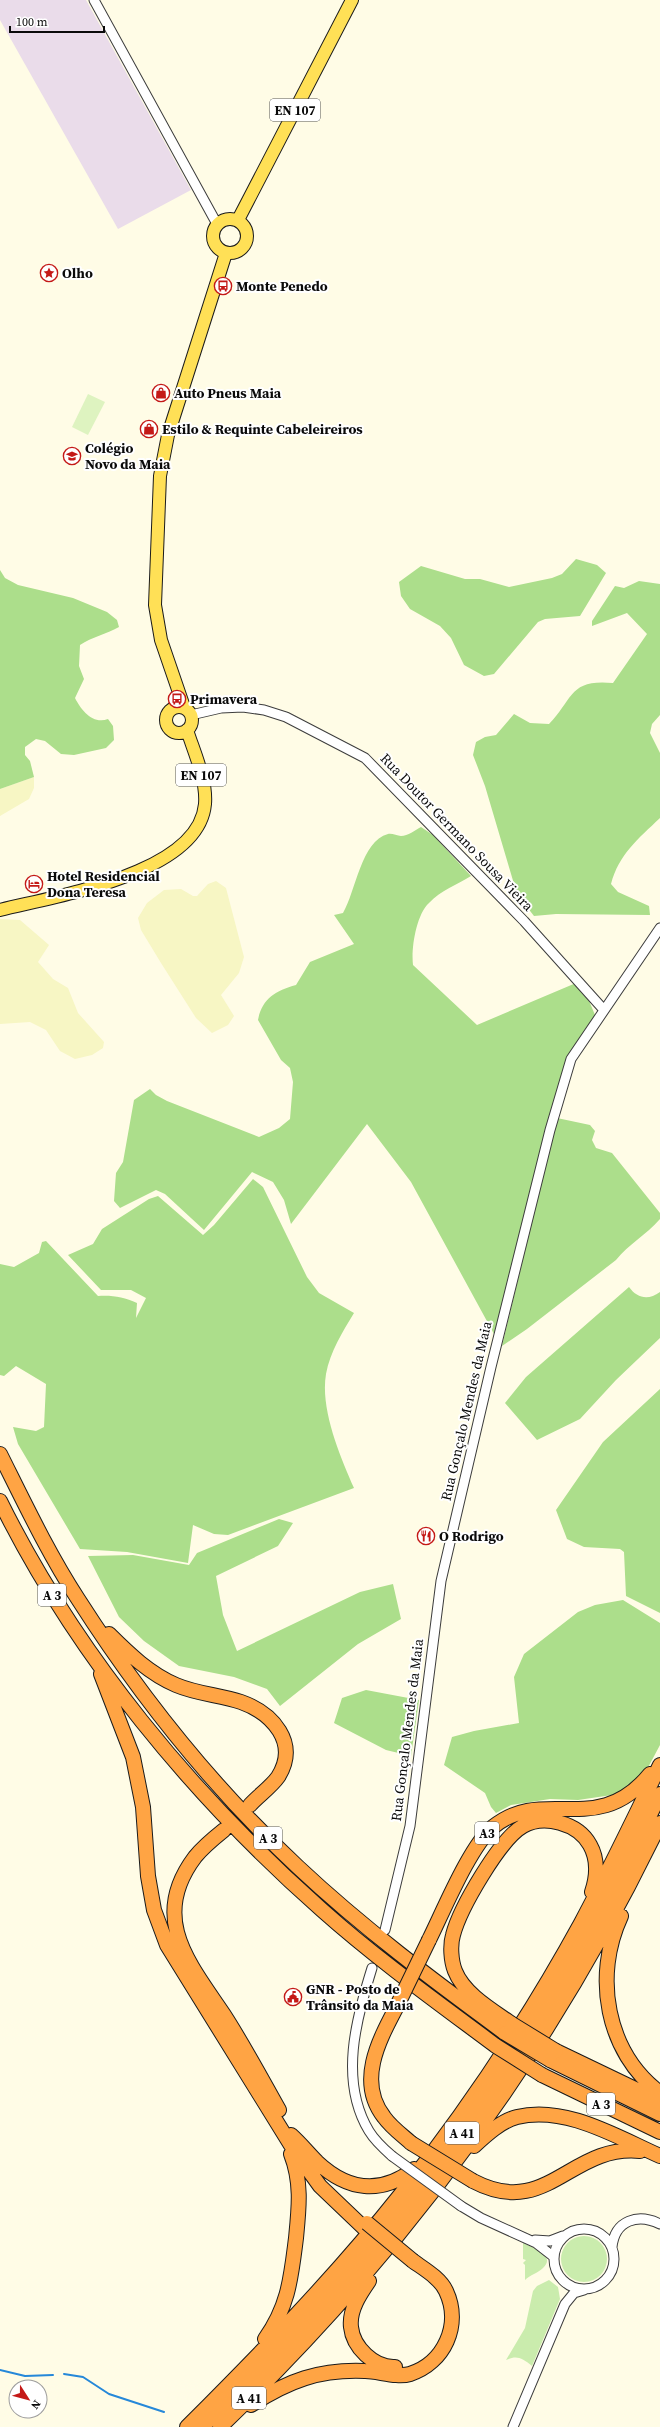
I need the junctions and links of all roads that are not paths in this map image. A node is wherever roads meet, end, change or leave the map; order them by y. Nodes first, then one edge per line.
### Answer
1 (94, 0) edge
2 (352, 0) edge
3 (238, 220) junction
4 (217, 224) junction
5 (226, 253) junction
6 (187, 711) junction
7 (187, 730) junction
8 (0, 910) edge
9 (660, 928) edge
10 (604, 1010) junction
11 (0, 1454) edge
12 (0, 1501) edge
13 (77, 1597) junction
14 (87, 1649) junction
15 (660, 1760) edge
16 (660, 1765) edge
17 (660, 1794) edge
18 (250, 1805) dead end
19 (660, 1823) edge
20 (224, 1830) dead end
21 (638, 1868) junction
22 (581, 1923) junction
23 (385, 1930) dead end
24 (372, 1968) dead end
25 (509, 2029) junction
26 (553, 2056) junction
27 (660, 2093) edge
28 (660, 2100) edge
29 (660, 2114) edge
30 (278, 2124) junction
31 (660, 2132) edge
32 (292, 2135) junction
33 (438, 2144) junction
34 (655, 2154) edge
35 (455, 2164) junction
36 (660, 2224) edge
37 (366, 2226) junction
38 (619, 2230) junction
39 (598, 2231) junction
40 (566, 2234) junction
41 (528, 2238) junction
42 (612, 2247) junction
43 (381, 2256) junction
44 (554, 2257) junction
45 (411, 2263) junction
46 (564, 2282) junction
47 (587, 2289) junction
48 (565, 2304) junction
49 (240, 2375) junction
50 (222, 2424) edge
51 (187, 2427) edge
52 (202, 2427) edge
53 (513, 2427) edge

1 - 4 street
2 - 3 main road, EN 107
3 - 4 main road
3 - 5 main road
4 - 5 main road
5 - 6 main road
6 - 7 main road
6 - 7 main road
6 - 10 street, Rua Doutor Germano Sousa Vieira
7 - 8 main road, EN 107
9 - 10 street, Rua Gonçalo Mendes da Maia
10 - 23 street, Rua Gonçalo Mendes da Maia
11 - 13 highway, A 3
12 - 14 highway, A 3
13 - 18 highway
13 - 25 highway, A 3
14 - 30 highway
14 - 31 highway, A 3, bridge
15 - 34 highway, A3, bridge
16 - 22 highway
17 - 52 highway, A 41
19 - 21 highway, A 41
20 - 32 highway
21 - 27 highway
21 - 35 highway, A 41
22 - 25 highway
22 - 33 highway
24 - 41 street, bridge
25 - 26 highway, bridge
26 - 28 highway
26 - 29 highway, A 3
30 - 37 highway
30 - 49 highway
32 - 33 highway
32 - 37 highway
33 - 49 highway
34 - 35 highway
35 - 43 highway, A 41
36 - 38 street
37 - 45 highway, bridge
38 - 39 street
38 - 42 street
39 - 40 street
39 - 42 street
40 - 41 street
40 - 44 street
41 - 44 street
42 - 47 street
43 - 45 highway
43 - 50 highway, A 41
44 - 46 street
45 - 50 highway
46 - 47 street
46 - 48 street
47 - 48 street
48 - 53 street
49 - 51 highway

